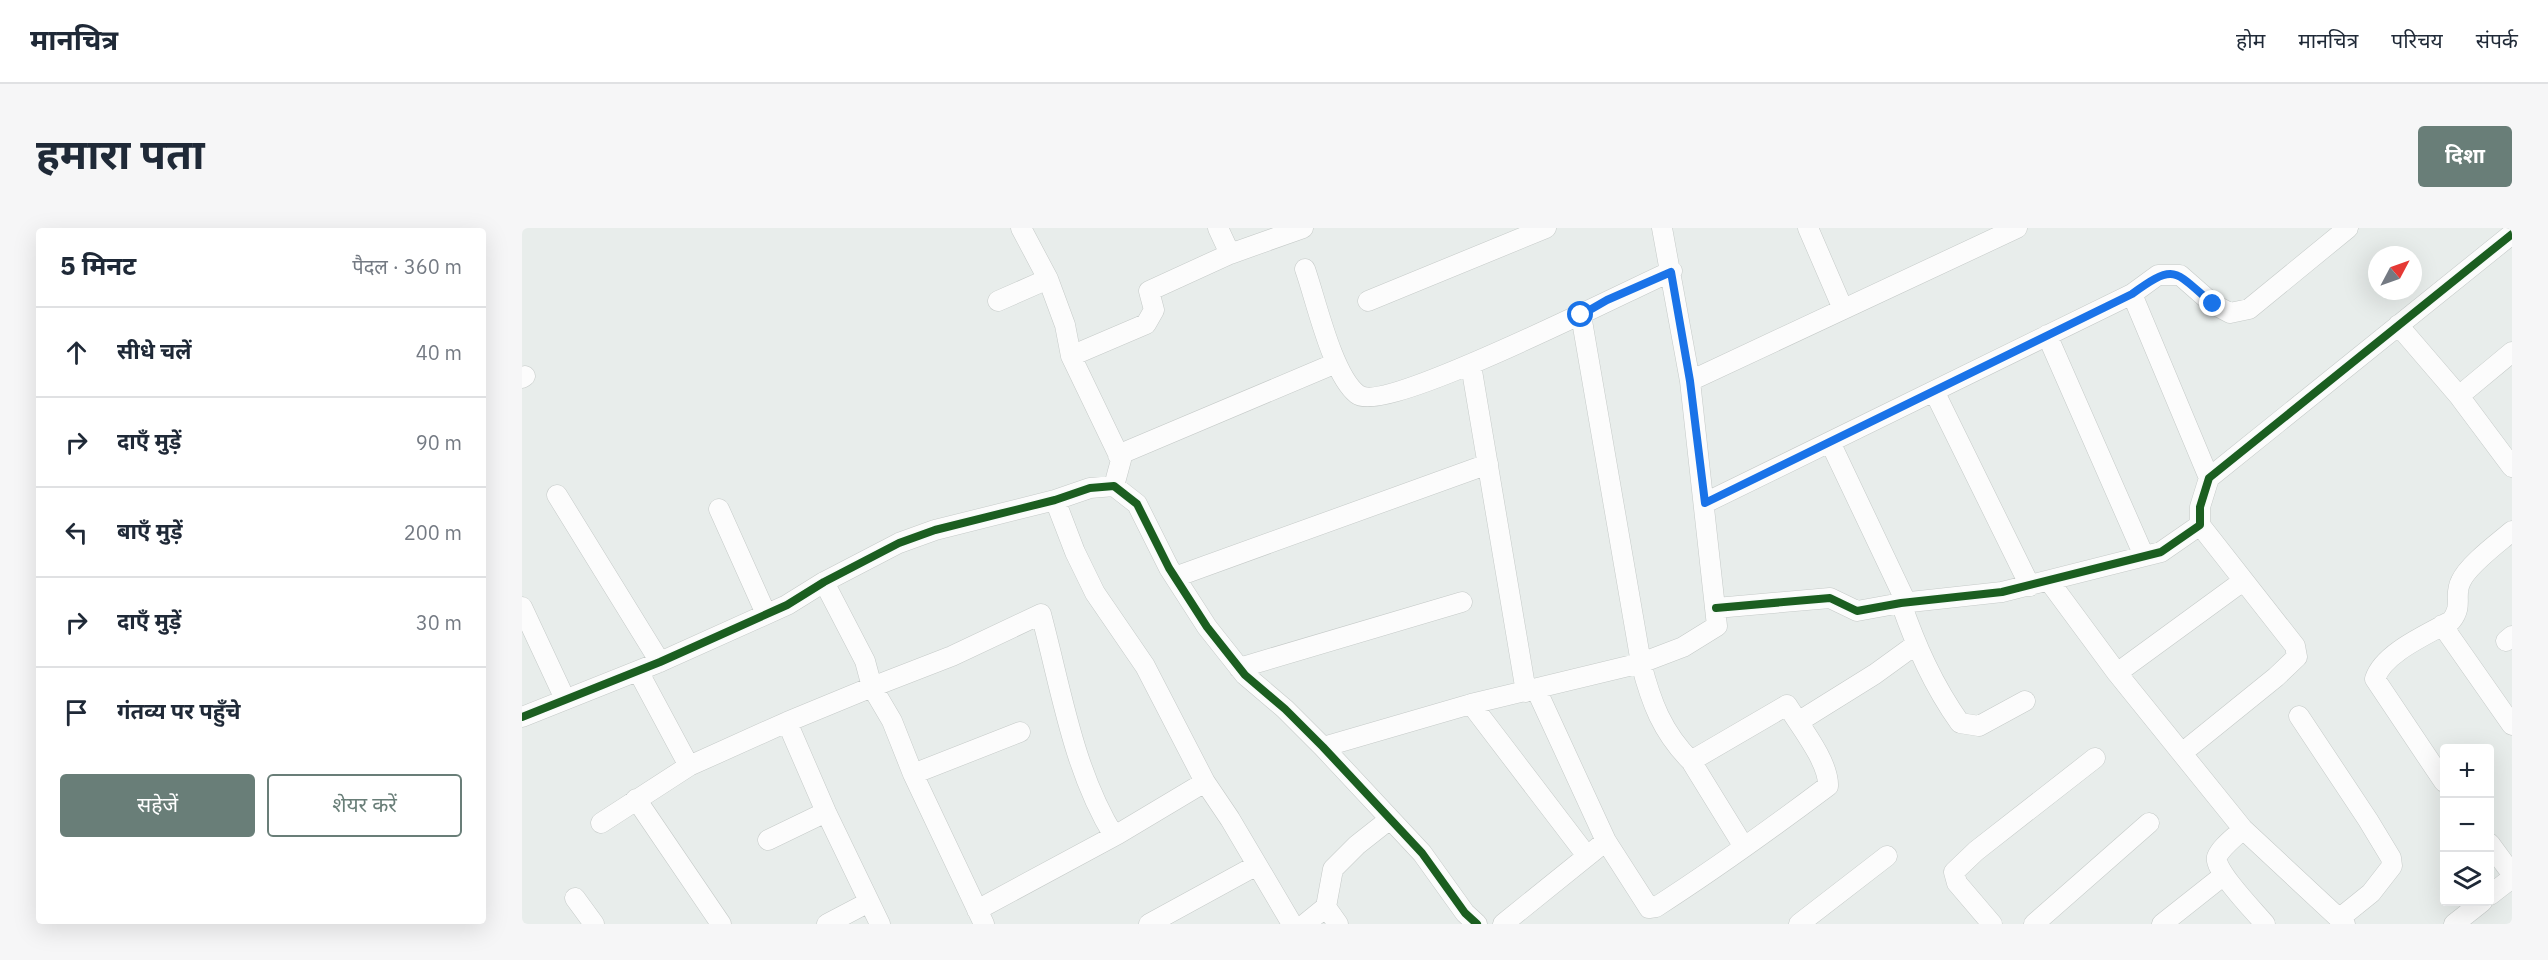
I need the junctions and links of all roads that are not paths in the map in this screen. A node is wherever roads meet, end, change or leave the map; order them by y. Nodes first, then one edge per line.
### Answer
1 (1021, 228) edge
2 (1218, 228) edge
3 (1303, 228) edge
4 (1546, 228) edge
5 (1662, 228) edge
6 (1808, 228) edge
7 (2017, 228) edge
8 (2348, 228) edge
9 (2512, 234) edge
10 (1230, 254) junction
11 (1305, 269) dead end
12 (1671, 272) junction
13 (1048, 279) junction
14 (2132, 294) junction
15 (998, 301) dead end
16 (1368, 301) dead end
17 (1843, 309) junction
18 (1581, 315) junction
19 (2398, 325) junction
20 (2047, 336) junction
21 (2512, 352) edge
22 (1071, 356) junction
23 (1336, 363) junction
24 (1471, 364) junction
25 (1690, 381) junction
26 (1934, 391) junction
27 (2459, 396) junction
28 (1830, 442) junction
29 (1118, 455) junction
30 (1488, 464) junction
31 (2512, 467) edge
32 (2209, 478) junction
33 (1114, 486) junction
34 (557, 495) dead end
35 (1055, 500) junction
36 (1705, 503) junction
37 (719, 509) dead end
38 (2200, 525) junction
39 (2512, 531) edge
40 (2144, 556) junction
41 (1175, 577) junction
42 (2243, 581) junction
43 (824, 582) junction
44 (2040, 583) junction
45 (1462, 602) dead end
46 (1903, 602) junction
47 (522, 607) edge
48 (1716, 608) junction
49 (766, 614) junction
50 (2442, 625) junction
51 (1915, 645) junction
52 (660, 662) junction
53 (1641, 663) junction
54 (1239, 668) junction
55 (638, 671) junction
56 (2117, 673) junction
57 (872, 687) junction
58 (1531, 691) junction
59 (565, 699) junction
60 (2025, 701) dead end
61 (1471, 704) junction
62 (2299, 716) dead end
63 (522, 717) edge
64 (787, 722) junction
65 (1798, 722) junction
66 (2512, 724) edge
67 (1020, 732) dead end
68 (1323, 747) junction
69 (2182, 753) junction
70 (2095, 758) dead end
71 (1691, 761) junction
72 (689, 766) junction
73 (913, 774) junction
74 (2440, 775) edge
75 (1205, 782) junction
76 (636, 800) junction
77 (826, 812) junction
78 (1390, 819) junction
79 (601, 823) dead end
80 (2149, 823) dead end
81 (2243, 829) junction
82 (1114, 836) junction
83 (768, 840) dead end
84 (1606, 841) junction
85 (1744, 847) junction
86 (2494, 849) edge
87 (1587, 856) junction
88 (1887, 856) dead end
89 (1257, 865) junction
90 (2511, 872) edge
91 (2224, 875) junction
92 (2494, 891) edge
93 (575, 898) dead end
94 (869, 902) junction
95 (2477, 906) edge
96 (1326, 907) junction
97 (981, 917) edge
98 (1465, 920) edge
99 (2342, 921) edge
100 (594, 924) edge
101 (722, 924) edge
102 (827, 924) edge
103 (880, 924) edge
104 (1149, 924) edge
105 (1292, 924) edge
106 (1305, 924) edge
107 (1338, 924) edge
108 (1503, 924) edge
109 (1799, 924) edge
110 (1992, 924) edge
111 (2034, 924) edge
112 (2162, 924) edge
113 (2265, 924) edge
114 (2454, 924) edge

1 - 13 street
2 - 10 street
3 - 10 street
4 - 16 street
5 - 12 street
6 - 17 street
7 - 17 street
8 - 14 street
9 - 19 street
10 - 22 street
11 - 23 street
12 - 18 street
12 - 25 street
13 - 15 street
13 - 22 street
14 - 20 street
14 - 32 street
17 - 25 street
18 - 24 street
18 - 53 street
19 - 27 street
19 - 32 street
20 - 26 street
20 - 40 street
21 - 27 street
22 - 29 street
23 - 24 street
23 - 29 street
24 - 30 street
25 - 36 street
26 - 28 street
26 - 44 street
27 - 31 street
28 - 36 street
28 - 46 street
29 - 33 street
30 - 41 street
30 - 58 street
32 - 38 street
33 - 35 street
33 - 41 street
34 - 52 street
35 - 43 street
35 - 75 street
36 - 48 street
37 - 49 street
38 - 40 street
38 - 42 street
39 - 50 street
40 - 44 street
41 - 54 street
42 - 56 street
42 - 69 street
43 - 49 street
43 - 57 street
44 - 46 street
44 - 56 street
45 - 54 street
46 - 48 street
46 - 51 street
47 - 59 street
48 - 53 street
49 - 52 street
50 - 66 street
50 - 74 street
51 - 60 street
51 - 65 street
52 - 55 street
53 - 58 street
53 - 71 street
54 - 68 street
55 - 59 street
55 - 72 street
56 - 69 street
57 - 64 street
57 - 73 street
57 - 82 street
58 - 61 street
58 - 84 street
59 - 63 street
61 - 68 street
61 - 87 street
62 - 99 street
64 - 72 street
64 - 77 street
65 - 71 street
65 - 85 street
67 - 73 street
68 - 78 street
69 - 81 street
70 - 110 street
71 - 85 street
72 - 76 street
73 - 97 street
75 - 82 street
75 - 89 street
76 - 79 street
76 - 101 street
77 - 83 street
77 - 94 street
78 - 96 street
78 - 98 street
80 - 111 street
81 - 91 street
81 - 99 street
82 - 97 street
84 - 85 street
84 - 87 street
86 - 90 street
87 - 108 street
88 - 109 street
89 - 104 street
89 - 105 street
90 - 92 street
91 - 112 street
91 - 113 street
93 - 100 street
94 - 102 street
94 - 103 street
95 - 114 street
96 - 106 street
96 - 107 street

